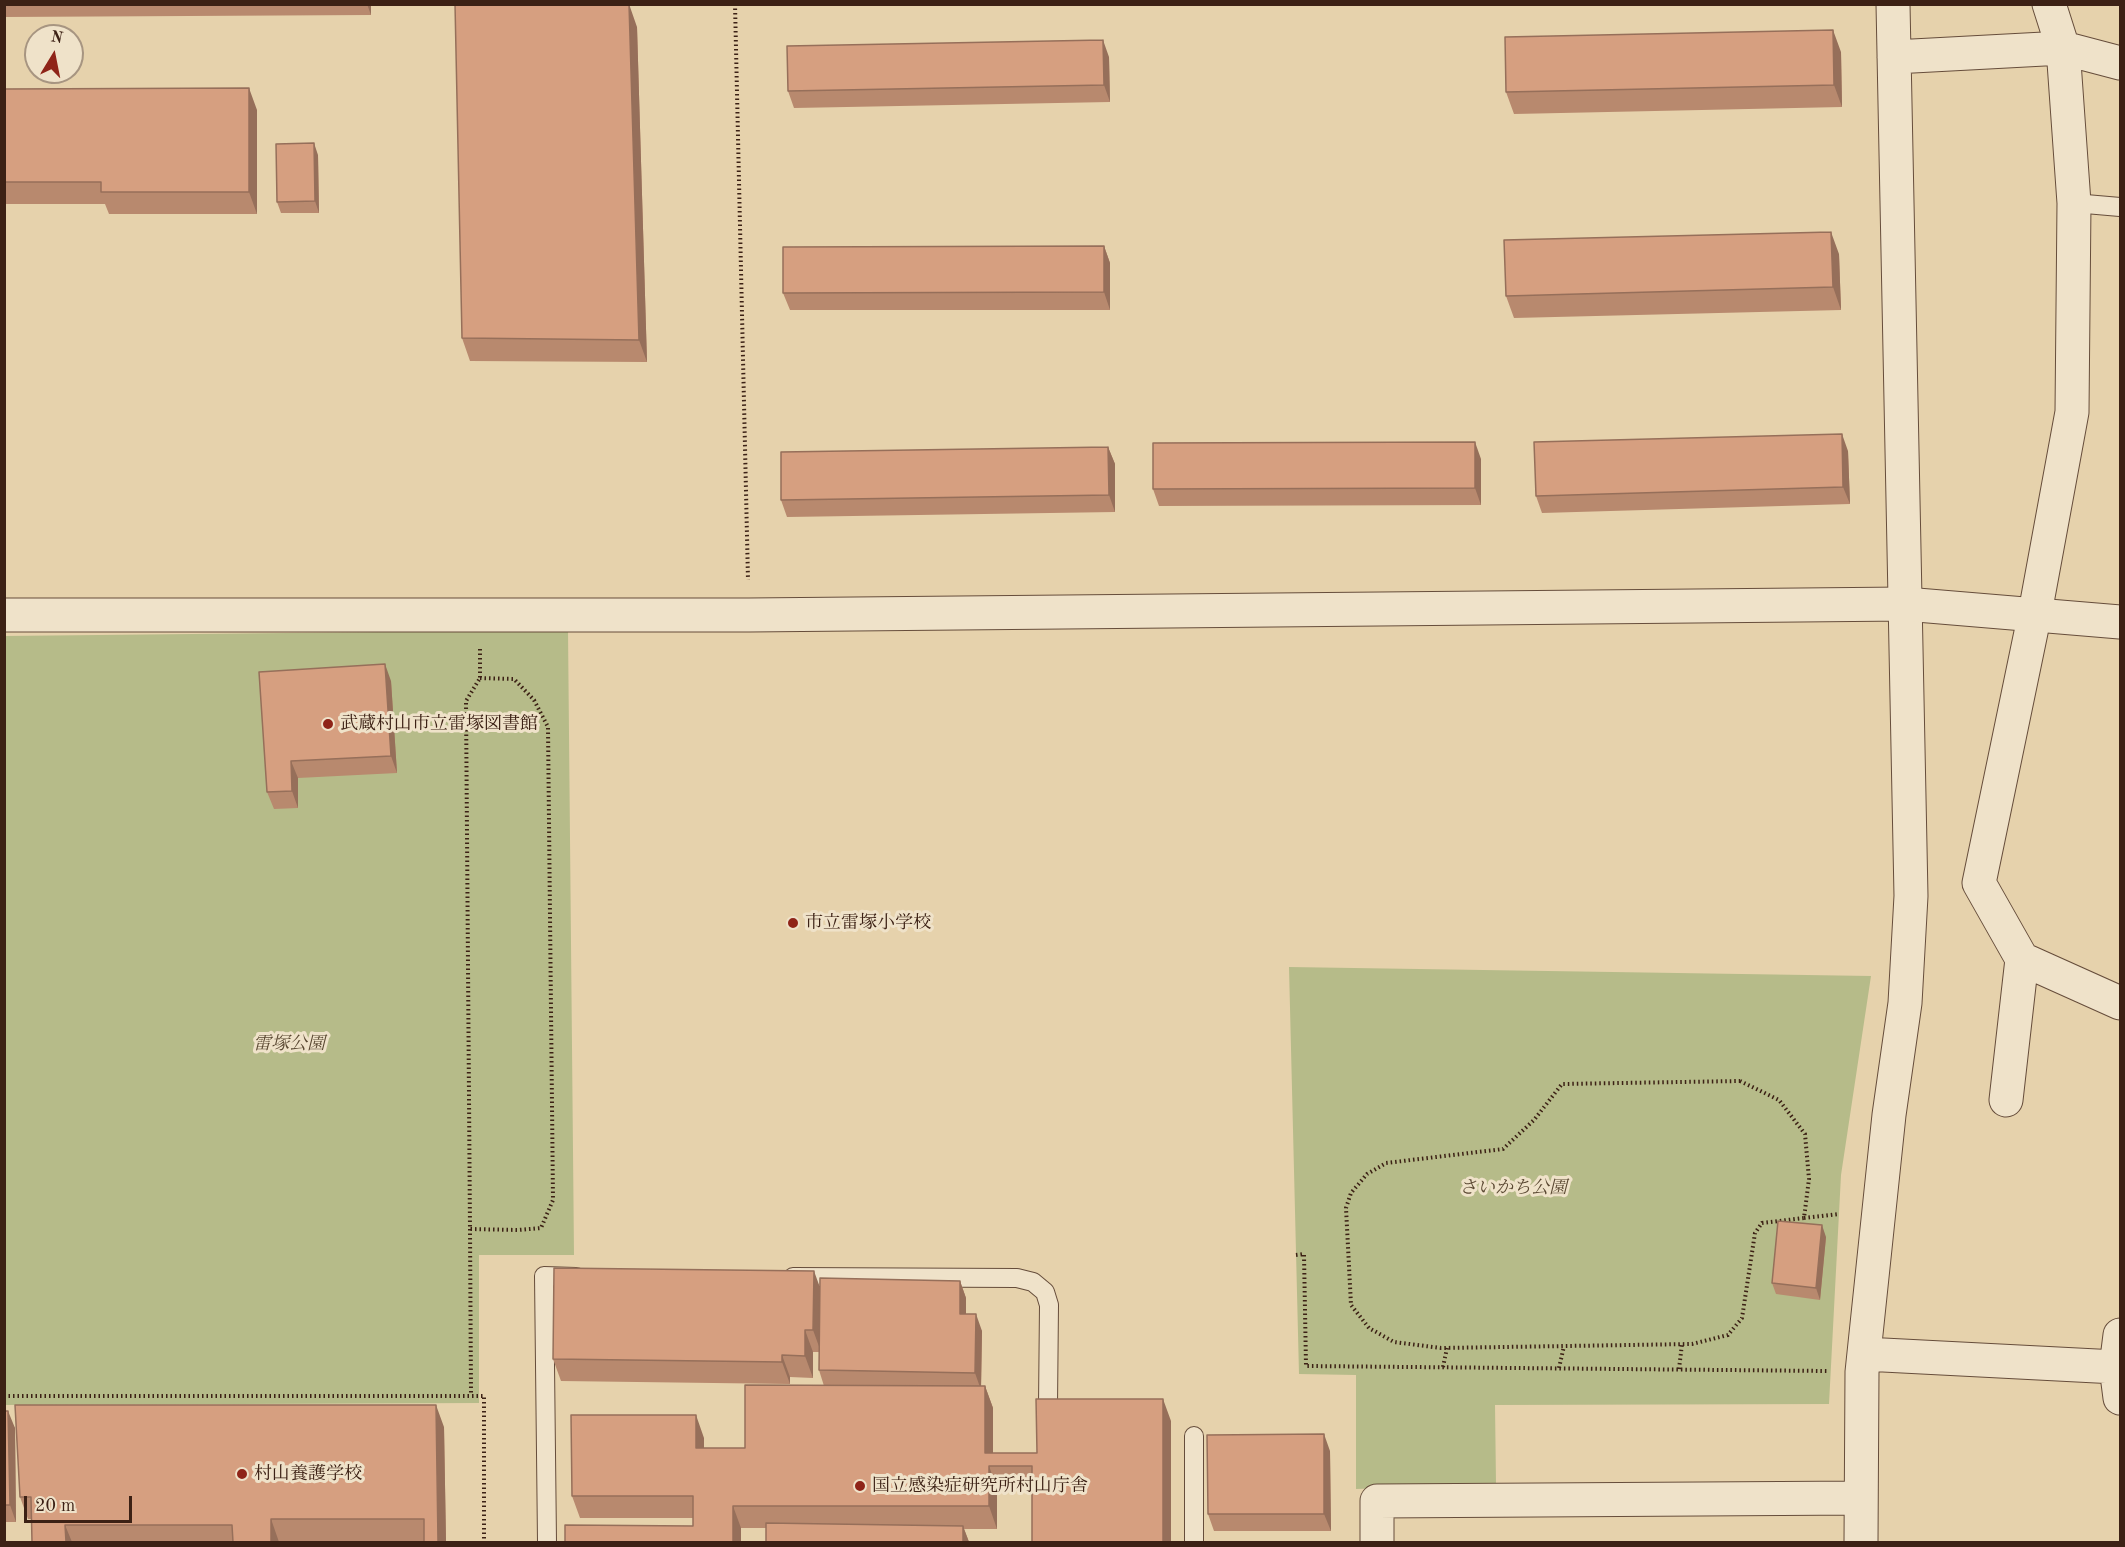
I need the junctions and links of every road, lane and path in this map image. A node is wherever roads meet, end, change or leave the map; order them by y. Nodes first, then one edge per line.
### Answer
1 (735, 4) edge
2 (1893, 4) edge
3 (2049, 4) edge
4 (2063, 48) junction
5 (1894, 57) junction
6 (2121, 63) edge
7 (2074, 203) junction
8 (2121, 207) edge
9 (1905, 604) junction
10 (2035, 613) junction
11 (4, 615) edge
12 (749, 615) junction
13 (2121, 622) edge
14 (480, 643) dead end
15 (480, 678) junction
16 (2022, 959) junction
17 (2121, 1003) edge
18 (2006, 1100) dead end
19 (1839, 1214) dead end
20 (1804, 1218) junction
21 (470, 1230) junction
22 (1296, 1255) dead end
23 (592, 1277) edge
24 (780, 1277) edge
25 (2121, 1335) edge
26 (1682, 1344) junction
27 (1564, 1346) junction
28 (1447, 1348) junction
29 (1863, 1363) junction
30 (1443, 1367) junction
31 (1559, 1368) junction
32 (1679, 1369) junction
33 (2118, 1383) edge
34 (471, 1394) junction
35 (4, 1396) edge
36 (1048, 1405) edge
37 (1194, 1436) dead end
38 (1861, 1498) junction
39 (484, 1542) edge
40 (548, 1542) edge
41 (1194, 1542) edge
42 (1377, 1542) edge
43 (1861, 1542) edge

1 - 12 path
2 - 5 street
3 - 4 street
4 - 5 street
4 - 6 street
4 - 7 street
5 - 9 street
7 - 8 lane
7 - 10 street
9 - 10 street
9 - 12 street
9 - 29 street
10 - 13 street
10 - 16 street
11 - 12 street
14 - 15 path
15 - 21 path
15 - 21 path
16 - 17 street
16 - 18 street
19 - 20 path
20 - 26 path
20 - 28 path
21 - 34 path
22 - 30 path
23 - 40 lane
24 - 36 lane
25 - 33 street
26 - 27 path
26 - 32 path
27 - 28 path
27 - 31 path
28 - 30 path
29 - 32 path
29 - 33 street
29 - 38 street
30 - 31 path
31 - 32 path
34 - 35 path
34 - 39 path
37 - 41 lane
38 - 42 street
38 - 43 street

